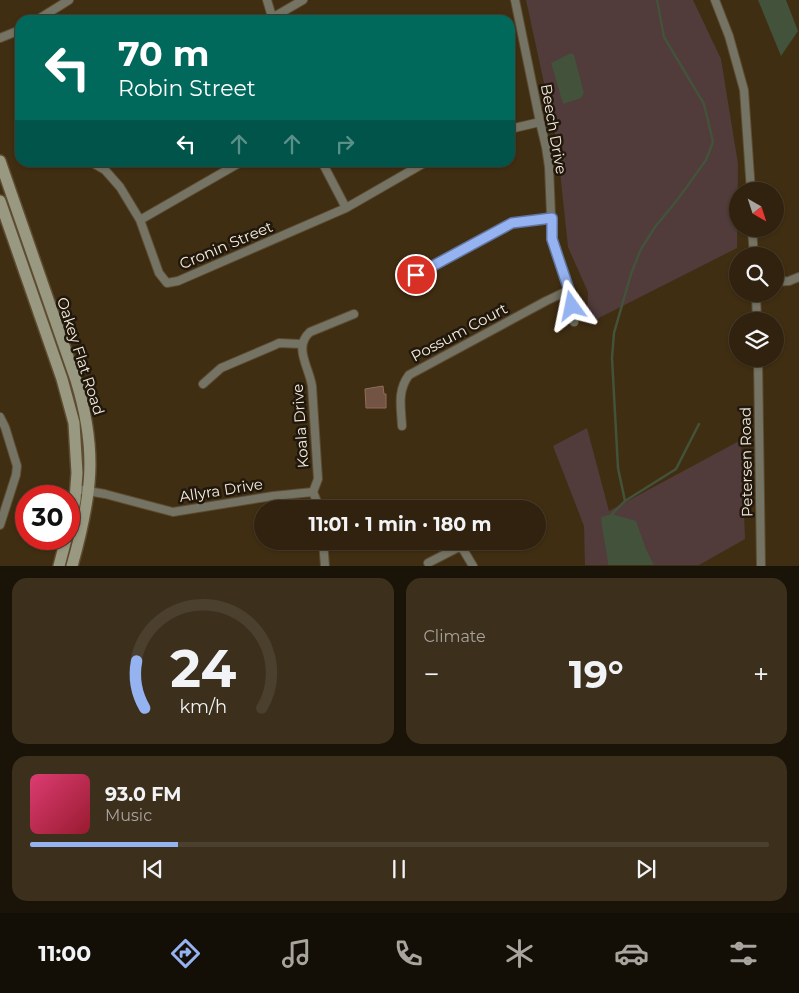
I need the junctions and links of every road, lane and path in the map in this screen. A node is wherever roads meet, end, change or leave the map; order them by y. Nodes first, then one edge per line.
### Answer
1 (69, 0) edge
2 (267, 0) edge
3 (303, 0) edge
4 (515, 0) edge
5 (715, 0) edge
6 (45, 15) edge
7 (272, 15) edge
8 (279, 15) edge
9 (520, 22) junction
10 (515, 23) edge
11 (15, 32) edge
12 (0, 38) edge
13 (540, 122) junction
14 (515, 128) edge
15 (0, 161) edge
16 (100, 167) edge
17 (232, 167) edge
18 (325, 167) edge
19 (417, 167) edge
20 (750, 182) edge
21 (0, 202) edge
22 (346, 208) junction
23 (552, 218) junction
24 (140, 220) junction
25 (416, 275) dead end
26 (799, 277) edge
27 (784, 281) edge
28 (569, 290) junction
29 (354, 314) dead end
30 (574, 322) dead end
31 (301, 344) junction
32 (758, 367) edge
33 (203, 384) dead end
34 (0, 417) edge
35 (402, 426) dead end
36 (76, 485) edge
37 (80, 490) edge
38 (89, 491) junction
39 (313, 492) junction
40 (316, 500) edge
41 (0, 526) edge
42 (63, 550) edge
43 (323, 550) edge
44 (453, 550) edge
45 (463, 550) edge
46 (428, 563) dead end
47 (58, 566) edge
48 (72, 566) edge
49 (324, 566) edge
50 (473, 566) edge
51 (761, 566) edge

1 - 6 street
2 - 7 street
3 - 8 street
4 - 9 street, Beech Drive
5 - 20 street
9 - 10 street
9 - 13 street, Beech Drive
11 - 12 street
13 - 14 street
13 - 23 street, Beech Drive
15 - 38 main road, Oakey Flat Road
16 - 24 street, Cronin Street
17 - 24 street
18 - 22 street
19 - 22 street, Cronin Street
21 - 36 main road, Oakey Flat Road
22 - 24 street, Cronin Street
23 - 25 street
23 - 28 street, Beech Drive
26 - 27 street
28 - 30 street, Beech Drive
28 - 35 street, Possum Court
29 - 31 street
31 - 33 street
31 - 39 street, Koala Drive
32 - 51 street, Petersen Road
34 - 41 street
37 - 38 street, Allyra Drive
38 - 39 street, Allyra Drive
38 - 48 main road, Oakey Flat Road
39 - 40 street
42 - 47 main road
43 - 49 street
44 - 46 street
45 - 50 street

